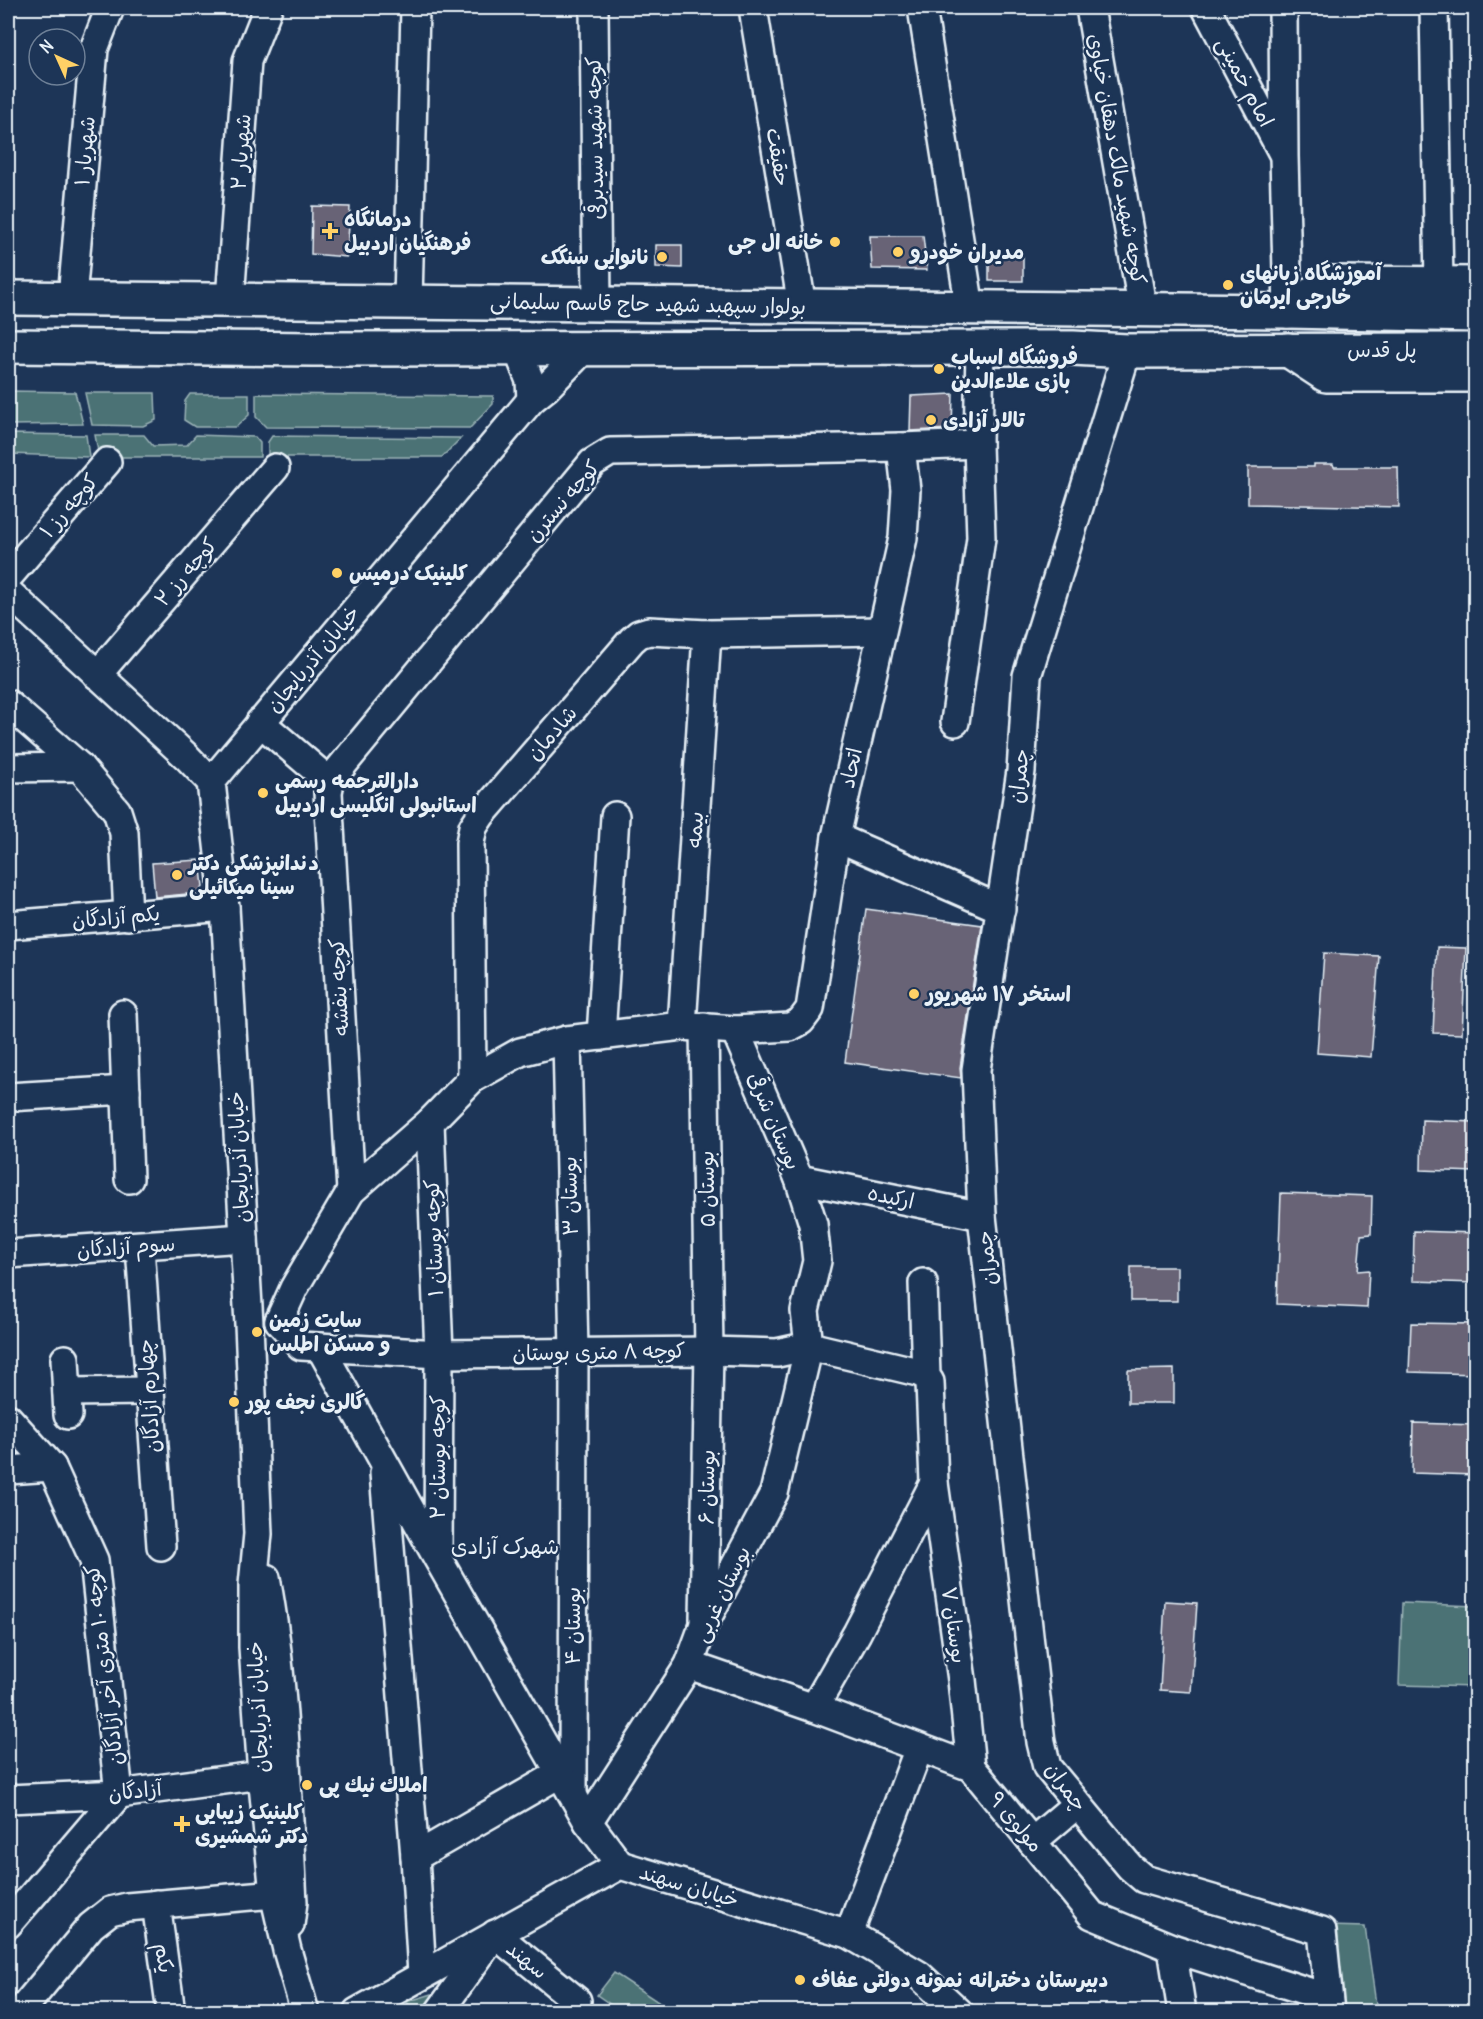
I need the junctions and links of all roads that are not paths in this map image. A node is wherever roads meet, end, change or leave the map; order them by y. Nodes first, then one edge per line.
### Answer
1 (110, 8) edge
2 (268, 8) edge
3 (415, 8) edge
4 (594, 8) edge
5 (753, 8) edge
6 (922, 8) edge
7 (1090, 8) edge
8 (1206, 8) edge
9 (1283, 8) edge
10 (1434, 8) edge
11 (1284, 156) junction
12 (1439, 284) junction
13 (1476, 284) edge
14 (8, 298) edge
15 (72, 298) junction
16 (222, 300) junction
17 (408, 302) junction
18 (597, 304) junction
19 (802, 306) junction
20 (970, 308) junction
21 (1143, 311) junction
22 (1288, 311) junction
23 (1476, 315) edge
24 (8, 346) edge
25 (586, 347) junction
26 (517, 348) junction
27 (313, 349) junction
28 (980, 349) junction
29 (1288, 350) junction
30 (1476, 350) edge
31 (1127, 351) junction
32 (1476, 375) edge
33 (531, 400) junction
34 (978, 444) junction
35 (901, 447) junction
36 (108, 462) dead end
37 (274, 468) dead end
38 (8, 577) edge
39 (8, 592) edge
40 (881, 631) junction
41 (707, 634) junction
42 (97, 675) junction
43 (8, 704) edge
44 (260, 722) junction
45 (955, 722) dead end
46 (80, 767) junction
47 (8, 768) edge
48 (211, 782) junction
49 (330, 782) junction
50 (615, 816) dead end
51 (836, 837) junction
52 (225, 907) junction
53 (1001, 909) junction
54 (128, 916) junction
55 (8, 926) edge
56 (123, 1014) dead end
57 (693, 1026) junction
58 (735, 1030) junction
59 (600, 1036) junction
60 (567, 1040) junction
61 (472, 1079) junction
62 (126, 1090) junction
63 (8, 1097) edge
64 (430, 1122) junction
65 (129, 1179) dead end
66 (799, 1179) junction
67 (351, 1191) junction
68 (982, 1216) junction
69 (244, 1238) junction
70 (140, 1246) junction
71 (8, 1254) edge
72 (923, 1283) dead end
73 (279, 1321) junction
74 (249, 1324) junction
75 (809, 1346) junction
76 (320, 1347) junction
77 (574, 1351) junction
78 (709, 1351) junction
79 (439, 1354) junction
80 (65, 1359) dead end
81 (926, 1376) junction
82 (149, 1391) junction
83 (8, 1418) edge
84 (383, 1463) junction
85 (52, 1467) junction
86 (8, 1470) edge
87 (934, 1483) junction
88 (258, 1534) junction
89 (160, 1546) dead end
90 (438, 1559) junction
91 (704, 1624) junction
92 (689, 1665) junction
93 (814, 1708) junction
94 (919, 1748) junction
95 (971, 1767) junction
96 (262, 1775) junction
97 (567, 1783) junction
98 (119, 1794) junction
99 (8, 1799) edge
100 (1077, 1804) junction
101 (588, 1822) junction
102 (1032, 1842) junction
103 (415, 1857) junction
104 (620, 1865) junction
105 (274, 1894) junction
106 (156, 1904) junction
107 (8, 1924) edge
108 (495, 1934) junction
109 (849, 1934) junction
110 (1172, 1947) junction
111 (287, 1950) junction
112 (422, 1974) junction
113 (1329, 2005) edge
114 (20, 2012) edge
115 (171, 2012) edge
116 (305, 2012) edge
117 (357, 2012) edge
118 (439, 2012) edge
119 (570, 2012) edge
120 (958, 2012) edge
121 (1182, 2012) edge

1 - 15 street, شهریار ۱
2 - 16 street, شهریار ۲
3 - 17 street
4 - 18 street, کوچه شهید سیدبرقی
5 - 19 street, حقیقت
6 - 20 street
7 - 21 street, کوچه شهید مالک دهقان‌ خیاوی
8 - 11 street, امام خمینی
9 - 11 street
10 - 12 street
11 - 22 street
12 - 13 main road
12 - 22 main road
14 - 15 main road, بولوار سپهبد شهید حاج قاسم سلیمانی
15 - 16 main road, بولوار سپهبد شهید حاج قاسم سلیمانی
16 - 17 main road, بولوار سپهبد شهید حاج قاسم سلیمانی
16 - 27 main road
17 - 18 main road, بولوار سپهبد شهید حاج قاسم سلیمانی
18 - 19 main road, بولوار سپهبد شهید حاج قاسم سلیمانی
19 - 20 main road, بولوار سپهبد شهید حاج قاسم سلیمانی
20 - 21 main road, بولوار سپهبد شهید حاج قاسم سلیمانی
21 - 22 main road, بولوار سپهبد شهید حاج قاسم سلیمانی
22 - 23 main road, پل قدس
24 - 27 main road, بولوار سپهبد شهید حاج قاسم سلیمانی
25 - 26 main road, بولوار سپهبد شهید حاج قاسم سلیمانی
25 - 28 main road, بولوار سپهبد شهید حاج قاسم سلیمانی
25 - 33 street, خیابان آذربایجان
26 - 27 main road, بولوار سپهبد شهید حاج قاسم سلیمانی
26 - 33 street
28 - 31 main road, بولوار سپهبد شهید حاج قاسم سلیمانی
28 - 34 street
29 - 30 main road, پل قدس
29 - 31 main road, بولوار سپهبد شهید حاج قاسم سلیمانی
29 - 32 main road
31 - 53 street, چمران
33 - 44 street, خیابان آذربایجان
34 - 35 street, کوچه نسترن
34 - 45 street
35 - 40 street, اتحاد
35 - 49 street, کوچه نسترن
36 - 38 street, کوچه رز ۱
37 - 42 street, کوچه رز ۲
39 - 42 street
40 - 41 street, شادمان
40 - 51 street, اتحاد
41 - 57 street, بیمه
41 - 61 street, شادمان
42 - 48 street
43 - 46 street
44 - 48 street, خیابان آذربایجان
44 - 49 street
46 - 47 street
46 - 54 street
48 - 52 street, خیابان آذربایجان
49 - 67 street, کوچه بنفشه
50 - 59 street
51 - 53 street
51 - 58 street, اتحاد
52 - 54 street, یکم آزادگان
52 - 69 street, خیابان آذربایجان
53 - 68 street, چمران
54 - 55 street, یکم آزادگان
56 - 62 street
57 - 58 street
57 - 59 street
57 - 78 street, بوستان ۵
58 - 66 street, بوستان شرقی
59 - 60 street
60 - 61 street
60 - 77 street, بوستان ۳
61 - 64 street
62 - 63 street
62 - 65 street
64 - 67 street
64 - 79 street, کوچه بوستان ۱
66 - 68 street, ارکیده
66 - 75 street, بوستان شرقی
67 - 73 street
68 - 100 street, چمران
69 - 70 street, سوم آزادگان
69 - 74 street, خیابان آذربایجان
70 - 71 street, سوم آزادگان
70 - 82 street, چهارم آزادگان
72 - 81 street, بوستان ۷
73 - 74 street
73 - 76 street, کوچه ۸ متری بوستان
74 - 88 street, خیابان آذربایجان
75 - 78 street, کوچه ۸ متری بوستان
75 - 81 street, کوچه ۸ متری بوستان
75 - 91 street, بوستان غربی
76 - 79 street, کوچه ۸ متری بوستان
76 - 84 street
77 - 78 street, کوچه ۸ متری بوستان
77 - 79 street, کوچه ۸ متری بوستان
77 - 97 street, بوستان ۴
78 - 91 street, بوستان ۶
79 - 90 street, کوچه بوستان ۲
80 - 82 street
81 - 87 street, بوستان ۷
82 - 89 street, چهارم آزادگان
83 - 85 street, کوچه ۱۰ متری آخر آزادگان
84 - 90 street
84 - 103 street
85 - 86 street
85 - 98 street, کوچه ۱۰ متری آخر آزادگان
87 - 93 street, بوستان ۷
87 - 95 street, بوستان ۷
88 - 96 street, خیابان آذربایجان
88 - 111 street, خیابان آذربایجان
90 - 97 street
91 - 92 street, بوستان غربی
92 - 93 street
92 - 101 street, بوستان غربی
93 - 94 street
94 - 95 street
94 - 109 street
95 - 102 street, مولوی ۹
96 - 98 street, آزادگان
96 - 105 street, خیابان آذربایجان
97 - 101 street
97 - 103 street
98 - 99 street, آزادگان
98 - 107 street
100 - 102 street
100 - 113 street, چمران
101 - 104 street
102 - 110 street, مولوی ۹
103 - 112 street
104 - 108 street, خیابان سهند
104 - 109 street, خیابان سهند
105 - 106 street
105 - 111 street, خیابان آذربایجان
106 - 114 street
106 - 115 street, یکم
108 - 112 street, خیابان سهند
108 - 118 street
108 - 119 street, سهند
109 - 120 street, خیابان سهند
110 - 113 street, مولوی ۹
110 - 121 street
111 - 116 street, خیابان آذربایجان
112 - 117 street, خیابان سهند

